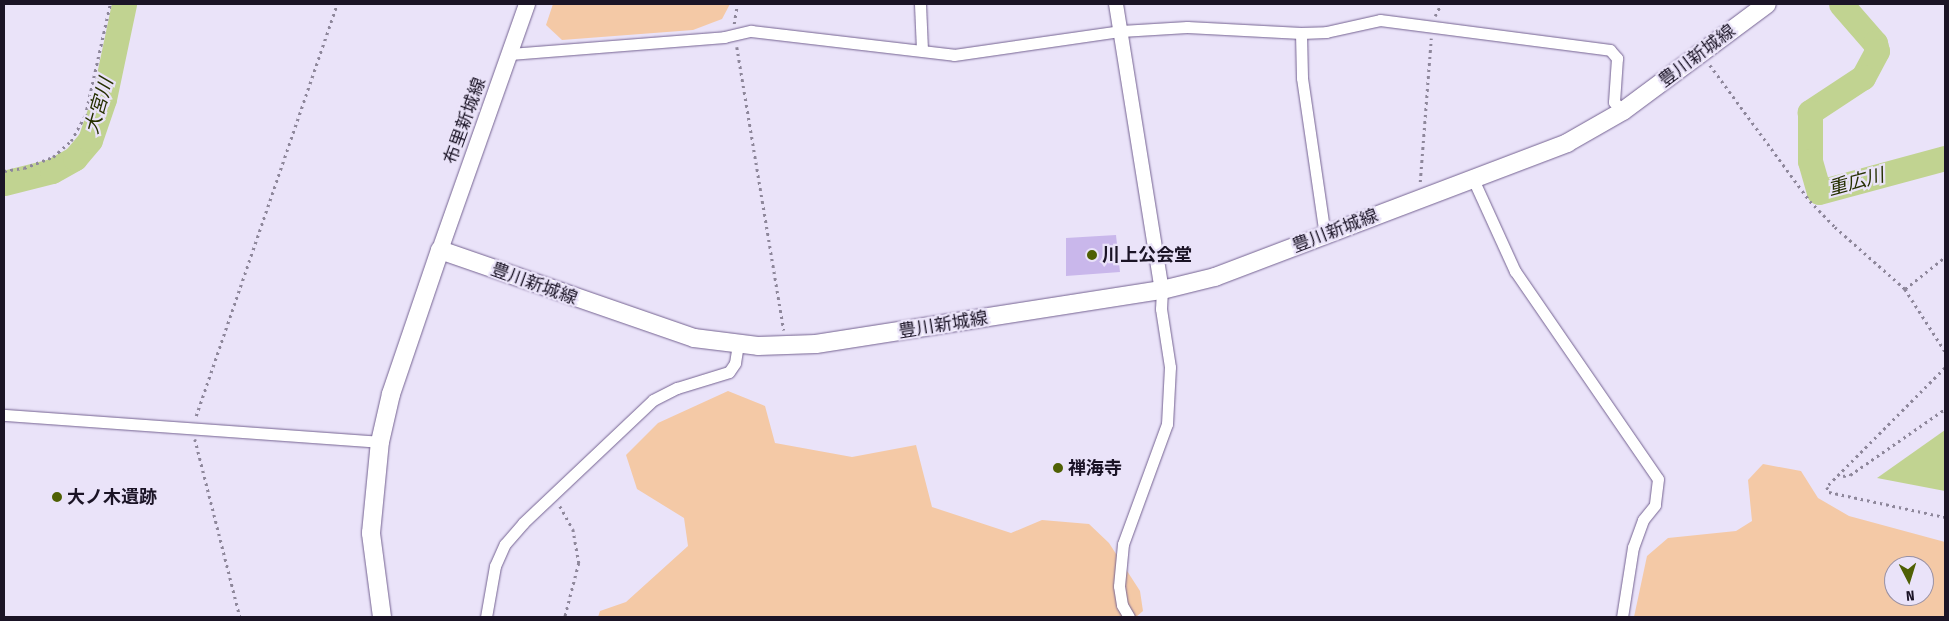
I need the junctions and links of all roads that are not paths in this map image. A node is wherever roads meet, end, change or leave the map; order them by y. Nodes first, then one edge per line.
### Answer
1 (527, 4) edge
2 (920, 4) edge
3 (1116, 4) edge
4 (1767, 4) edge
5 (1121, 31) junction
6 (1301, 33) junction
7 (922, 50) junction
8 (510, 54) junction
9 (1623, 111) junction
10 (1473, 179) junction
11 (1325, 236) junction
12 (440, 250) junction
13 (1162, 290) junction
14 (738, 344) junction
15 (4, 415) edge
16 (380, 442) junction
17 (382, 617) edge
18 (486, 617) edge
19 (1129, 617) edge
20 (1622, 617) edge

1 - 8 main road, 布里新城線
2 - 7 street
3 - 5 street
4 - 9 main road, 豊川新城線
5 - 6 street
5 - 7 street
5 - 13 street
6 - 9 street
6 - 11 street
7 - 8 street
8 - 12 main road, 布里新城線
9 - 10 main road, 豊川新城線
10 - 11 main road, 豊川新城線
10 - 20 street
11 - 13 main road, 豊川新城線
12 - 14 main road, 豊川新城線
12 - 16 main road
13 - 14 main road, 豊川新城線
13 - 19 street
14 - 18 street
15 - 16 street
16 - 17 main road

